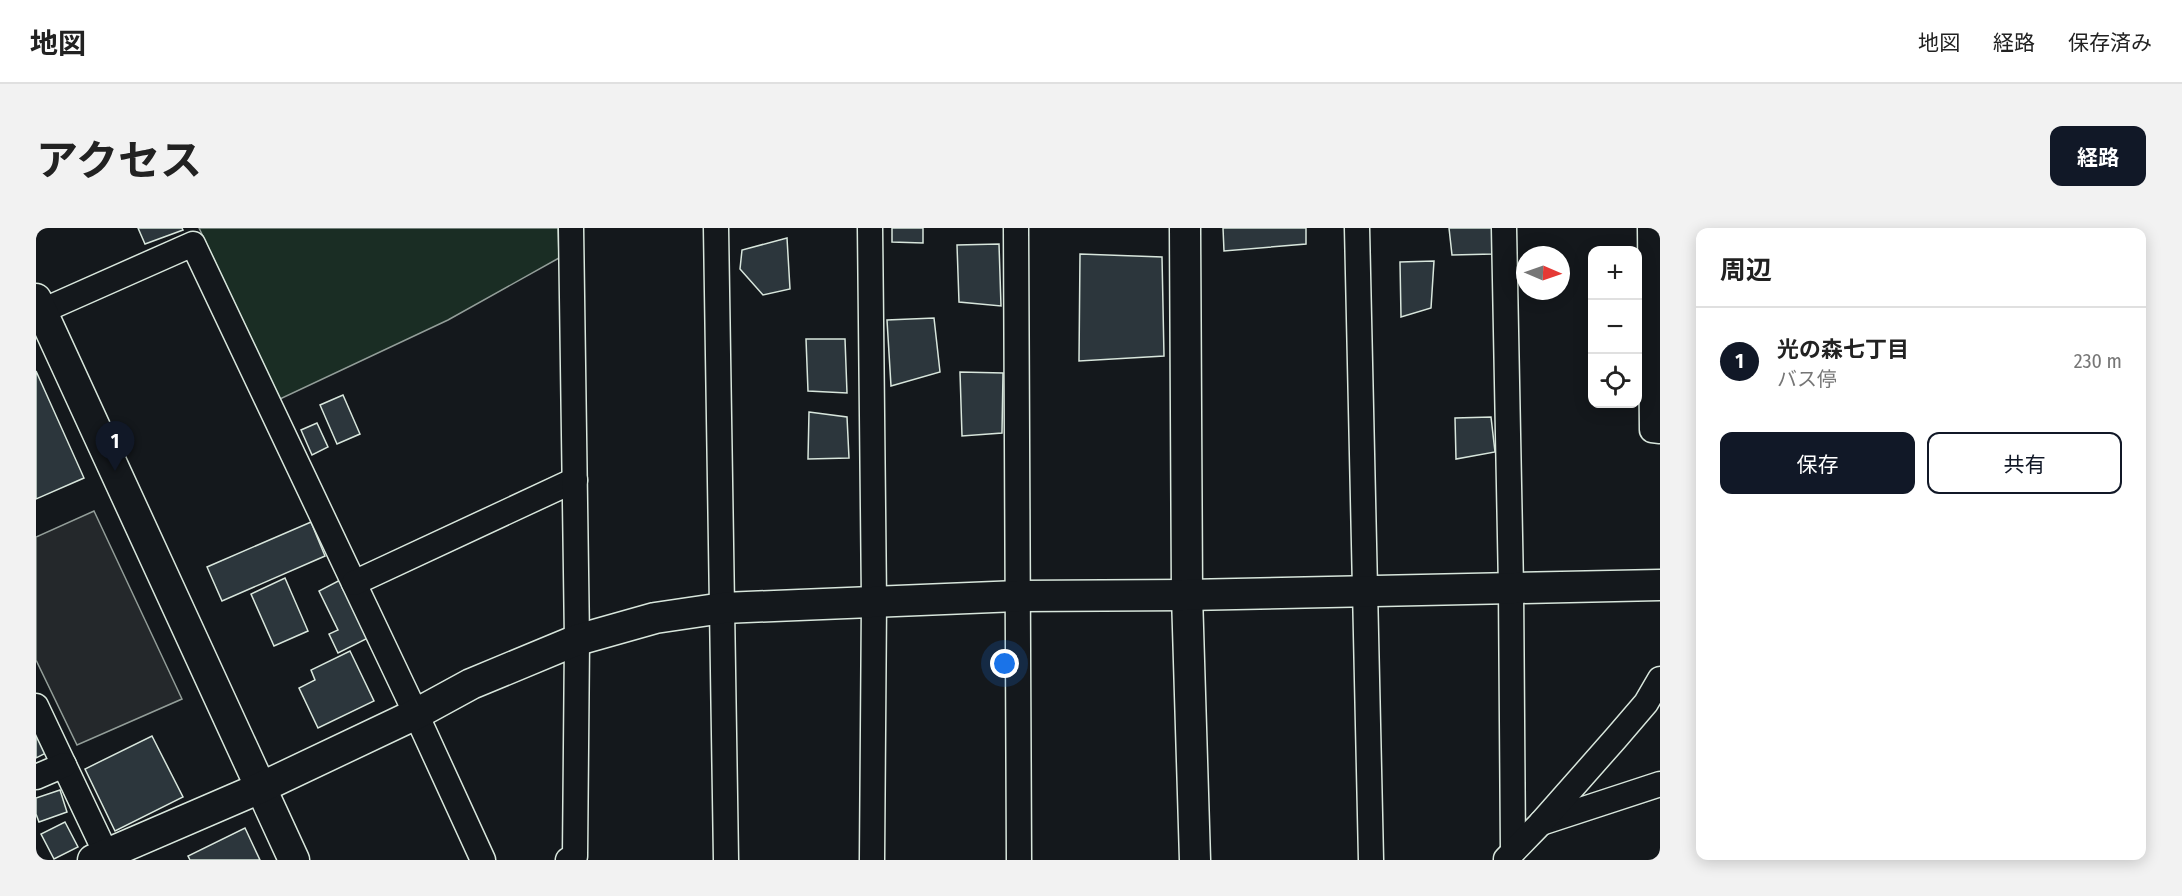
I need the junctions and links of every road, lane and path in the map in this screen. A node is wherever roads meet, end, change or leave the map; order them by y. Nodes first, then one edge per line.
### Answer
1 (571, 228) edge
2 (716, 228) edge
3 (870, 228) edge
4 (1016, 228) edge
5 (1185, 228) edge
6 (1357, 228) edge
7 (1504, 228) edge
8 (1650, 228) edge
9 (39, 305) edge
10 (1660, 431) edge
11 (575, 480) junction
12 (354, 584) junction
13 (1660, 585) edge
14 (1511, 588) junction
15 (1366, 591) junction
16 (1187, 595) junction
17 (1019, 596) junction
18 (874, 601) junction
19 (723, 608) junction
20 (577, 640) junction
21 (1660, 679) edge
22 (36, 706) edge
23 (416, 714) junction
24 (64, 765) junction
25 (36, 777) edge
26 (1660, 784) edge
27 (260, 788) junction
28 (1541, 823) junction
29 (1509, 856) edge
30 (103, 858) edge
31 (294, 860) edge
32 (483, 860) edge
33 (568, 860) edge
34 (726, 860) edge
35 (872, 860) edge
36 (1019, 860) edge
37 (1195, 860) edge
38 (1371, 860) edge

1 - 11 street
2 - 19 street
3 - 18 street
4 - 17 street
5 - 16 street
6 - 15 street
7 - 14 street
8 - 10 street
9 - 12 street
9 - 27 street
11 - 12 street
11 - 20 street
12 - 23 street
13 - 14 street
14 - 15 street
14 - 29 street
15 - 16 street
15 - 38 street
16 - 17 street
16 - 37 street
17 - 18 street
17 - 36 street
18 - 19 street
18 - 35 street
19 - 20 street
19 - 34 street
20 - 23 street
20 - 33 street
21 - 28 street
22 - 24 street
23 - 27 street
23 - 32 street
24 - 25 street
24 - 30 street
26 - 28 street
27 - 30 street
27 - 31 street
28 - 29 street

